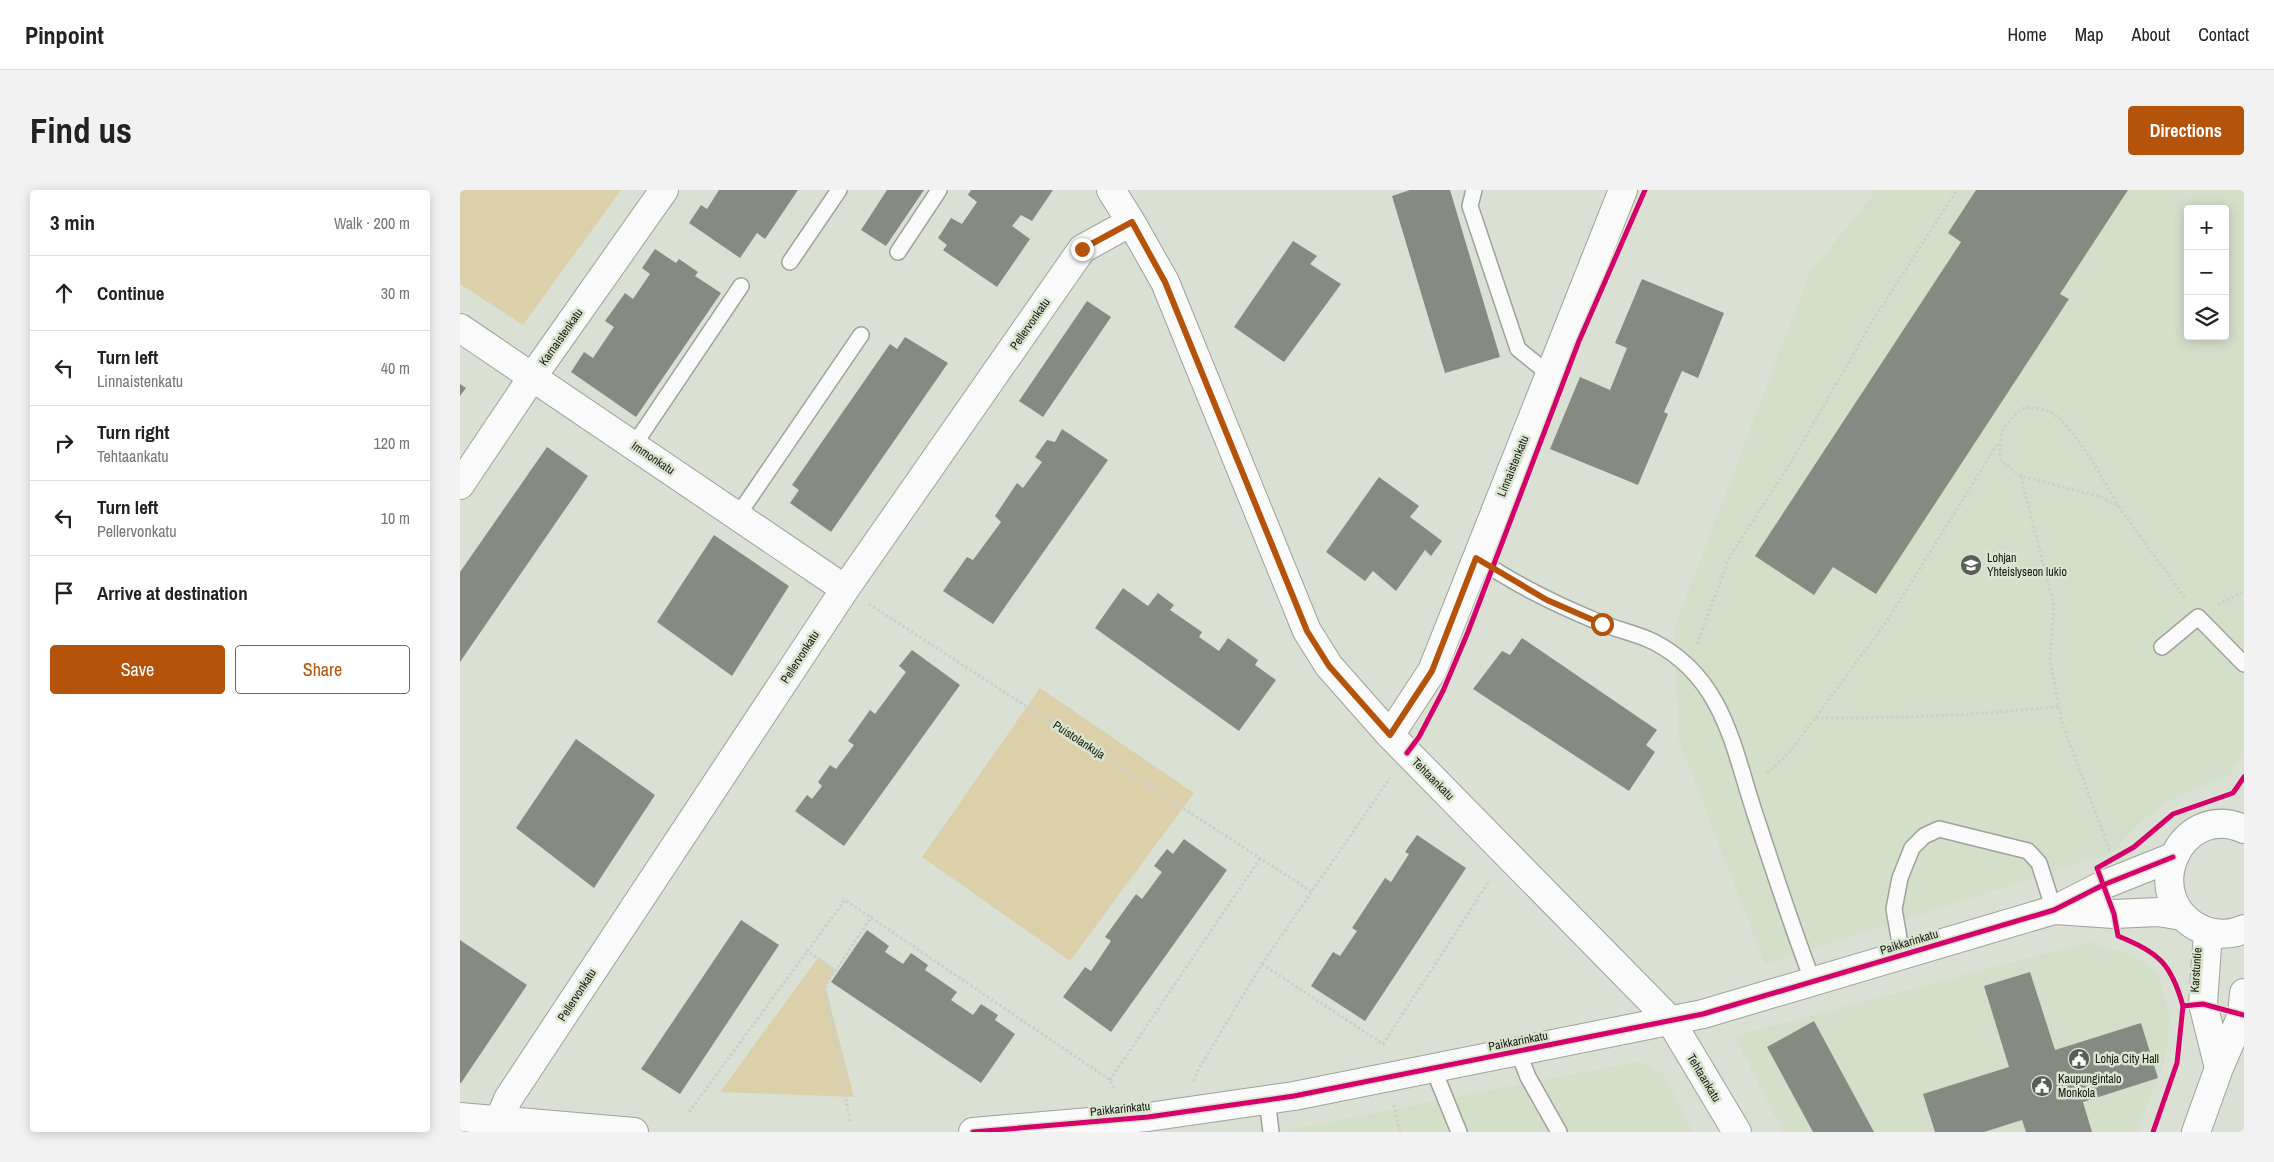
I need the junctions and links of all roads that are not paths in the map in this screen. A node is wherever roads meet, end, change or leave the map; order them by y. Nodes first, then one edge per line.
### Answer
1 (664, 190) edge
2 (839, 190) edge
3 (939, 190) edge
4 (1111, 190) edge
5 (1474, 190) edge
6 (1623, 190) edge
7 (1132, 222) junction
8 (898, 252) dead end
9 (790, 262) dead end
10 (741, 286) dead end
11 (460, 328) edge
12 (861, 335) dead end
13 (1549, 374) junction
14 (533, 376) junction
15 (634, 445) junction
16 (460, 485) edge
17 (738, 515) junction
18 (1476, 558) junction
19 (845, 589) junction
20 (2162, 647) dead end
21 (2244, 664) edge
22 (1399, 744) junction
23 (2237, 821) edge
24 (2173, 857) junction
25 (2054, 910) junction
26 (2182, 916) junction
27 (2244, 929) edge
28 (2208, 932) junction
29 (1902, 955) junction
30 (1812, 982) junction
31 (2244, 993) edge
32 (1670, 1020) junction
33 (1518, 1051) junction
34 (1433, 1068) junction
35 (2219, 1068) junction
36 (1268, 1099) junction
37 (460, 1117) edge
38 (499, 1120) junction
39 (1147, 1124) edge
40 (634, 1132) edge
41 (974, 1132) edge
42 (1271, 1132) edge
43 (1459, 1132) edge
44 (1559, 1132) edge
45 (1736, 1132) edge
46 (2196, 1132) edge

1 - 14 street, Karnaistenkatu
2 - 9 lane
3 - 8 lane
4 - 7 street, Tehtaankatu
5 - 13 lane
6 - 13 street, Linnaistenkatu
7 - 19 street, Pellervonkatu
7 - 22 street, Tehtaankatu
10 - 15 lane
11 - 14 street, Immonkatu
12 - 17 lane
13 - 18 street, Linnaistenkatu
14 - 15 street, Immonkatu
14 - 16 street, Karnaistenkatu
15 - 17 street, Immonkatu
17 - 19 street, Immonkatu
18 - 22 street, Linnaistenkatu
18 - 30 lane
19 - 38 street, Pellervonkatu
20 - 21 lane
22 - 32 street, Tehtaankatu
23 - 24 street
24 - 25 street, Paikkarinkatu
24 - 26 street
25 - 26 street, Paikkarinkatu
25 - 29 street, Paikkarinkatu
25 - 29 lane
26 - 28 street
27 - 28 street
28 - 35 street, Karstuntie
29 - 30 street, Paikkarinkatu
30 - 32 street, Paikkarinkatu
31 - 35 street
32 - 33 street, Paikkarinkatu
32 - 45 street, Tehtaankatu
33 - 34 street, Paikkarinkatu
33 - 44 lane
34 - 36 street, Paikkarinkatu
34 - 43 lane
35 - 46 street
36 - 39 street, Paikkarinkatu
36 - 42 lane
37 - 38 street
38 - 40 street
39 - 41 street, Paikkarinkatu

